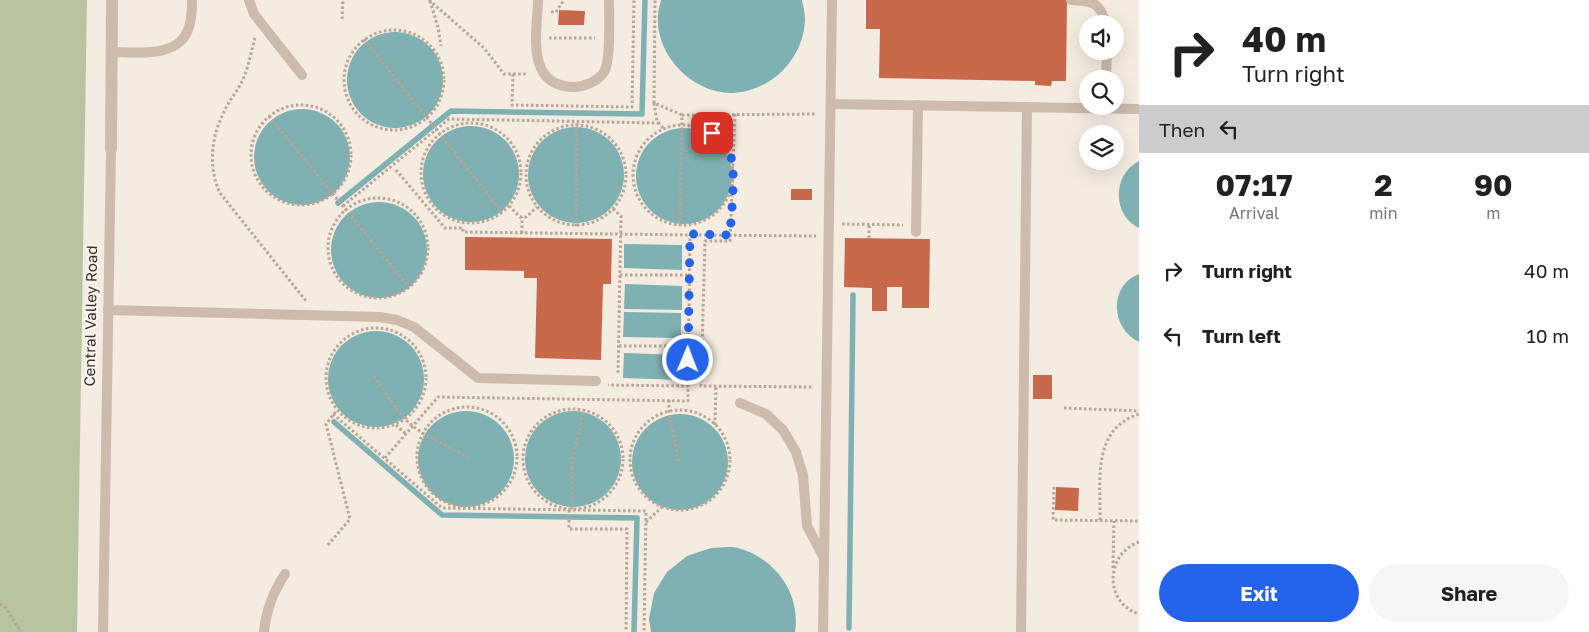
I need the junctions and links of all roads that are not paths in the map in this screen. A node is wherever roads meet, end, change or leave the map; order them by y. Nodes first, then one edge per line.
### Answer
1 (112, 0) edge
2 (192, 0) edge
3 (249, 0) edge
4 (538, 0) edge
5 (609, 0) edge
6 (832, 0) edge
7 (1071, 0) edge
8 (1104, 15) edge
9 (111, 52) junction
10 (302, 75) dead end
11 (918, 105) junction
12 (1027, 107) junction
13 (1079, 107) edge
14 (1124, 108) edge
15 (831, 109) junction
16 (1139, 109) edge
17 (111, 150) joint
18 (916, 228) road end
19 (108, 310) junction
20 (596, 381) road end
21 (740, 403) dead end
22 (824, 558) junction
23 (285, 574) dead end
24 (103, 632) edge
25 (264, 632) edge
26 (823, 632) edge
27 (1021, 632) edge

1 - 9 street, Central Valley Road
2 - 9 lane
3 - 10 lane
4 - 5 lane
6 - 15 lane
7 - 8 lane
9 - 17 street, Central Valley Road
11 - 12 lane
11 - 15 lane
11 - 18 lane
12 - 13 lane
12 - 27 lane
14 - 16 lane
15 - 22 lane
17 - 19 lane, Central Valley Road
19 - 20 lane
19 - 24 lane, Central Valley Road
21 - 22 lane
22 - 26 lane
23 - 25 lane

